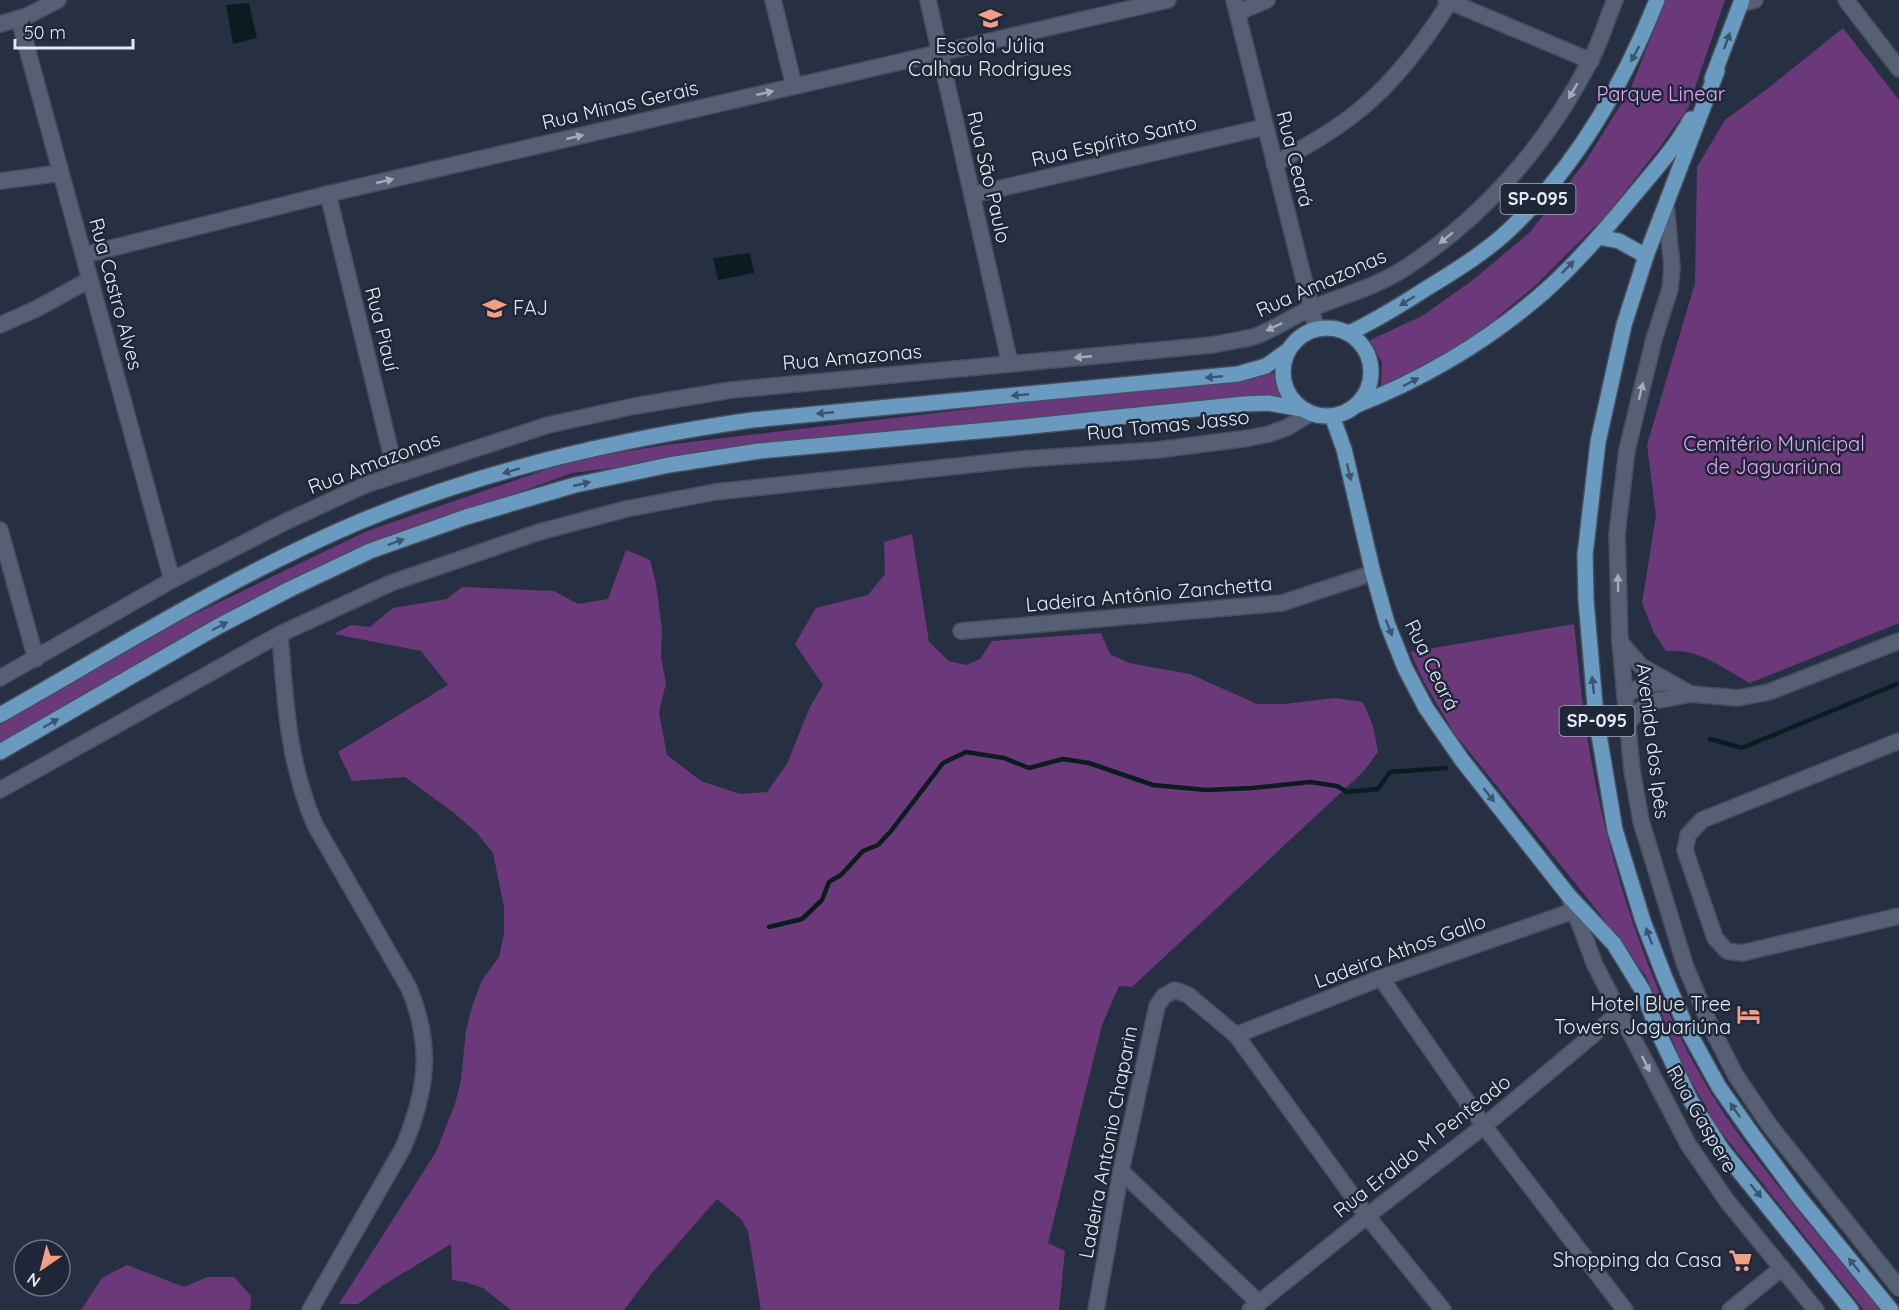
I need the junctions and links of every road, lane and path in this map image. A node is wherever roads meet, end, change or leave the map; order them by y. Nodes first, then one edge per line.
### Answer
1 (58, 0) edge
2 (773, 0) edge
3 (928, 0) edge
4 (1168, 0) edge
5 (1267, 0) edge
6 (1449, 0) edge
7 (1615, 0) edge
8 (1657, 0) edge
9 (1846, 0) edge
10 (1746, 1) edge
11 (1235, 7) edge
12 (19, 19) junction
13 (0, 24) edge
14 (940, 53) junction
15 (1591, 61) junction
16 (1899, 69) edge
17 (1717, 71) junction
18 (794, 86) junction
19 (1265, 127) junction
20 (1274, 164) junction
21 (61, 173) junction
22 (0, 181) edge
23 (328, 194) junction
24 (972, 195) junction
25 (1666, 205) junction
26 (1599, 237) junction
27 (84, 255) junction
28 (1646, 256) junction
29 (89, 280) junction
30 (1310, 309) junction
31 (0, 324) edge
32 (1316, 328) junction
33 (1348, 333) junction
34 (1287, 351) junction
35 (1010, 364) junction
36 (1358, 405) junction
37 (1307, 411) junction
38 (1332, 416) junction
39 (396, 474) junction
40 (0, 530) edge
41 (1372, 573) junction
42 (172, 580) junction
43 (961, 631) dead end
44 (280, 634) junction
45 (1899, 641) edge
46 (1620, 642) junction
47 (36, 658) junction
48 (0, 678) edge
49 (1669, 683) junction
50 (1691, 694) junction
51 (1625, 696) junction
52 (0, 715) edge
53 (1627, 723) junction
54 (1899, 741) edge
55 (0, 752) edge
56 (0, 790) edge
57 (1574, 905) junction
58 (1899, 916) edge
59 (1381, 978) junction
60 (1619, 1013) junction
61 (1236, 1035) junction
62 (1484, 1126) junction
63 (1121, 1171) junction
64 (1366, 1216) junction
65 (1782, 1268) junction
66 (1899, 1288) edge
67 (1254, 1306) edge
68 (310, 1310) edge
69 (1096, 1310) edge
70 (1443, 1310) edge
71 (1625, 1310) edge
72 (1730, 1310) edge
73 (1816, 1310) edge
74 (1851, 1310) edge
75 (1891, 1310) edge

1 - 12 street
2 - 18 street
3 - 14 street, Rua São Paulo
4 - 14 street, Rua Minas Gerais
5 - 11 street
6 - 15 street
6 - 20 street
7 - 15 street, Rua Amazonas
8 -> 33 main road, SP-095
9 - 16 street
17 -> 10 main road, SP-095
11 - 19 street, Rua Ceará
12 - 13 street
12 - 21 street, Rua Castro Alves
14 - 18 street, Rua Minas Gerais
14 - 24 street, Rua São Paulo
15 -> 30 street, Rua Amazonas
17 - 25 main road, SP-095
17 - 26 main road, SP-095
23 -> 18 street, Rua Minas Gerais
19 - 20 street, Rua Ceará
19 - 24 street, Rua Espírito Santo
20 - 30 street, Rua Ceará
21 - 22 street
21 - 27 street, Rua Castro Alves
23 - 27 street, Rua Minas Gerais
23 - 39 street, Rua Piauí
24 - 35 street, Rua São Paulo
25 - 28 main road, SP-095
46 -> 25 street, Avenida dos Ipês
26 - 28 main road
36 -> 26 main road, SP-095
27 - 29 street, Rua Castro Alves
75 -> 28 main road, SP-095
29 - 31 street
29 - 42 street, Rua Castro Alves
30 - 32 street, Rua Ceará
30 -> 35 street, Rua Amazonas
32 - 33 main road
32 - 34 main road
33 - 36 main road
34 - 37 main road
34 -> 52 main road
35 - 39 street, Rua Amazonas
36 - 38 main road, SP-095
37 - 38 main road
37 - 44 street, Rua Tomas Jasso
55 -> 37 main road
38 -> 41 main road, Rua Ceará
39 - 42 street, Rua Amazonas
40 - 47 street
41 - 43 street, Ladeira Antônio Zanchetta
41 -> 57 main road, Rua Ceará
42 - 47 street, Rua Amazonas
44 - 56 street, Rua Tomas Jasso
44 - 68 street
45 - 50 street
46 - 49 street
46 - 51 street, Avenida dos Ipês
47 - 48 street, Rua Amazonas
49 - 50 street
49 - 51 street
50 - 53 street
51 - 53 street, Avenida dos Ipês
53 - 66 street, Avenida dos Ipês
54 - 58 street
57 - 59 street, Ladeira Athos Gallo
57 - 60 street, Rua Gaspere
57 -> 74 main road, Rua Ceará
59 - 61 street, Ladeira Athos Gallo
59 - 62 street
60 - 62 street, Rua Eraldo M Penteado
60 -> 65 street, Rua Gaspere
61 - 63 street, Ladeira Antonio Chaparin
61 - 64 street
62 - 64 street, Rua Eraldo M Penteado
62 - 71 street
63 - 67 street
63 - 69 street, Ladeira Antonio Chaparin
64 - 67 street, Rua Eraldo M Penteado
64 - 70 street
65 - 72 street
65 - 73 street, Rua Gaspere

